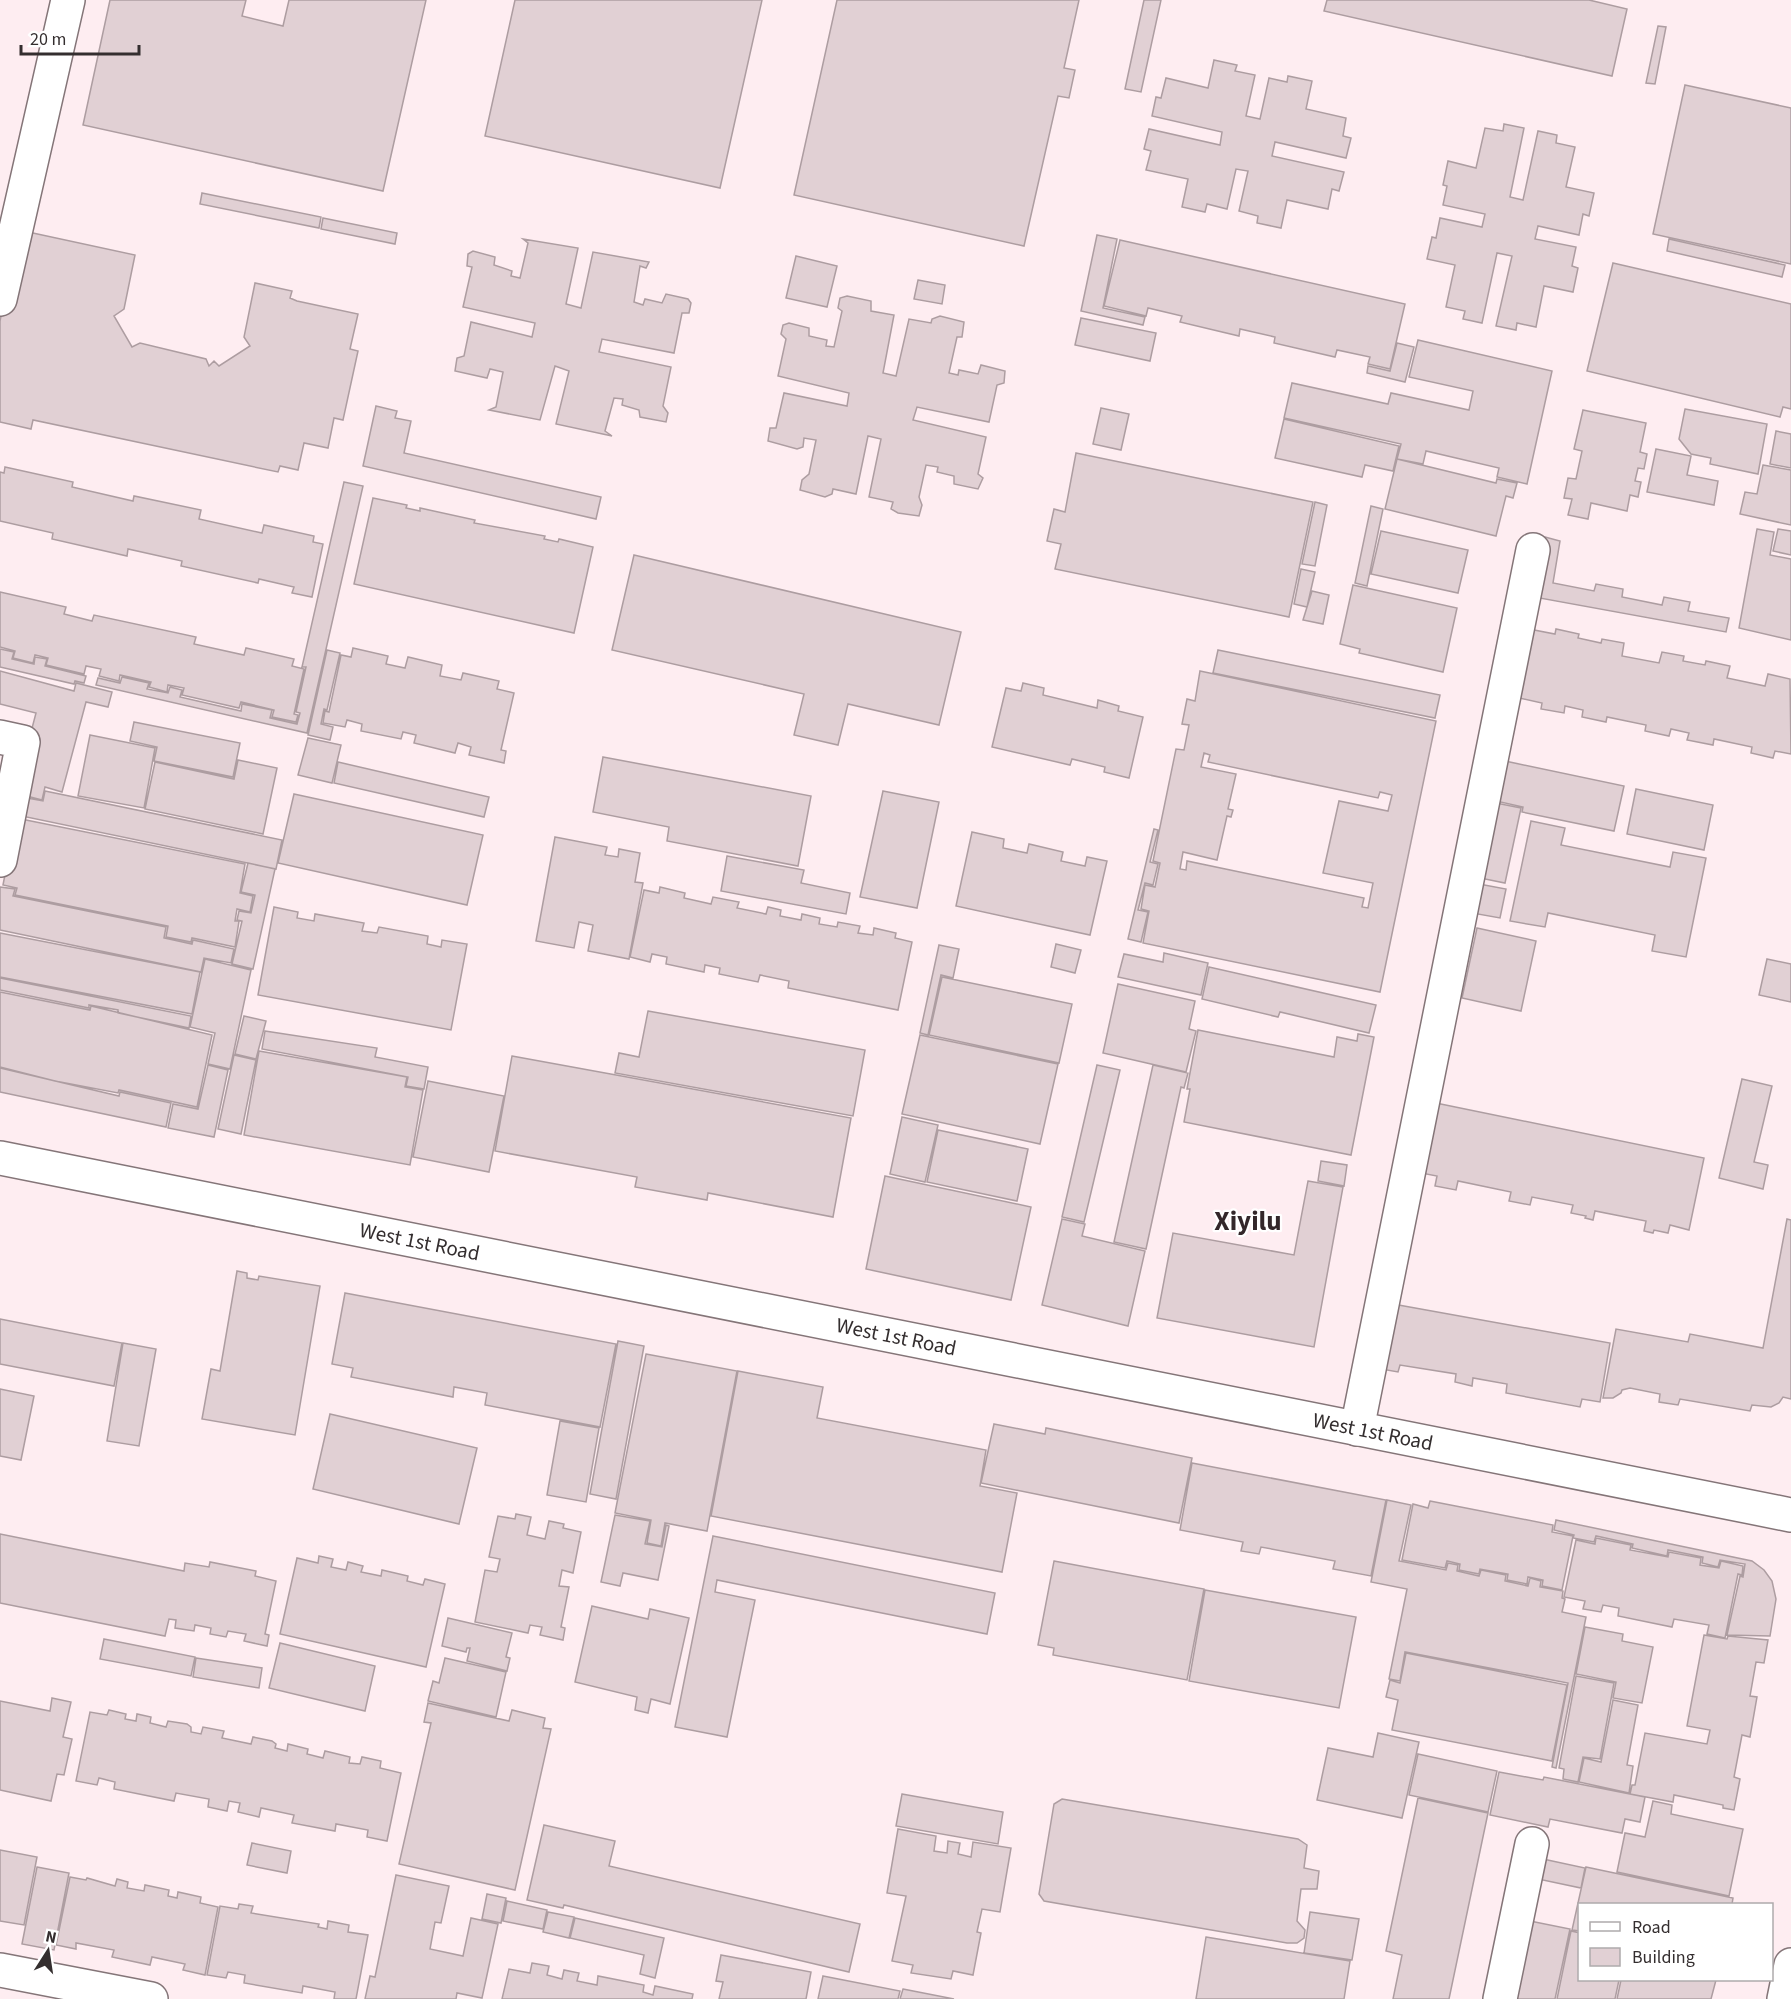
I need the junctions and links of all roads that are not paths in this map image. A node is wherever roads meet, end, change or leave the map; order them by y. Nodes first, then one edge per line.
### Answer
1 (68, 0) edge
2 (0, 299) edge
3 (1533, 550) dead end
4 (0, 737) edge
5 (0, 860) edge
6 (0, 1158) edge
7 (1357, 1429) junction
8 (1791, 1515) edge
9 (1532, 1844) dead end
10 (1791, 1965) edge
11 (0, 1970) edge
12 (151, 1999) edge
13 (1500, 1999) edge
14 (1784, 1999) edge

1 - 2 street
3 - 7 street
4 - 5 street
6 - 7 street, West 1st Road
7 - 8 street, West 1st Road
9 - 13 street
10 - 14 street
11 - 12 street

